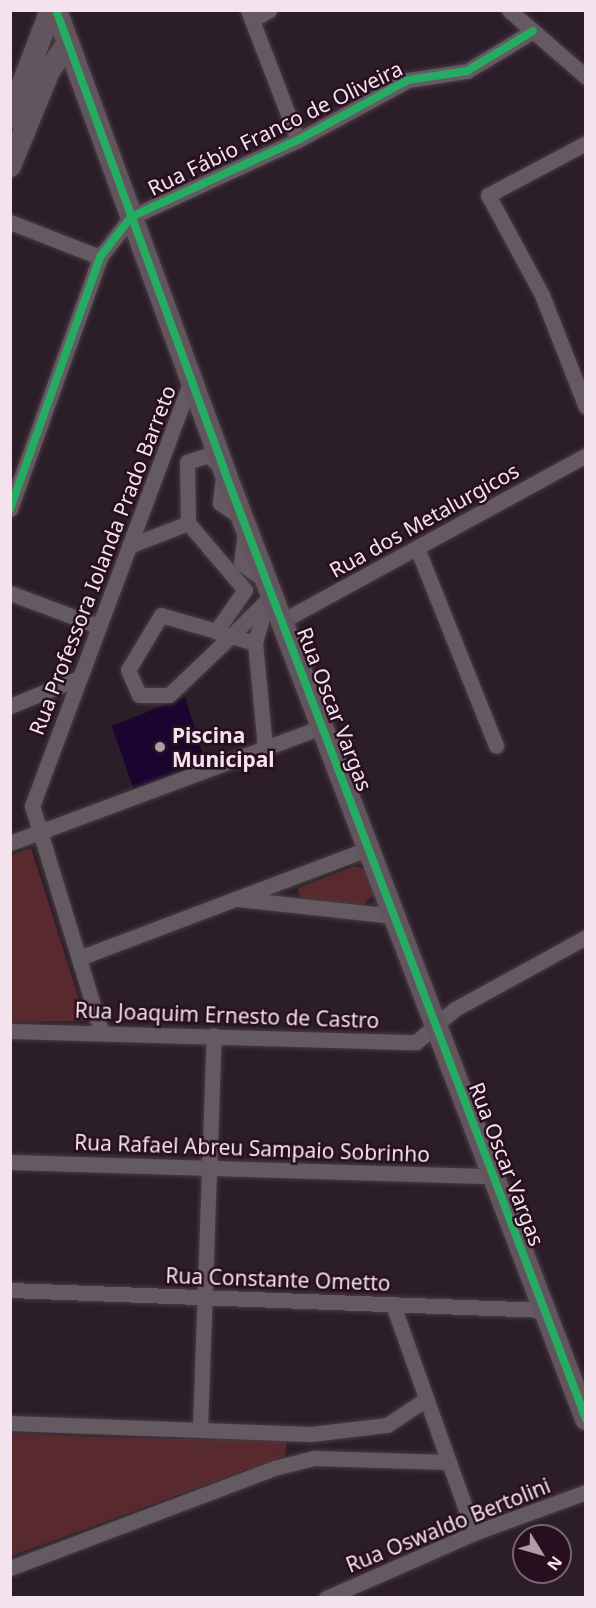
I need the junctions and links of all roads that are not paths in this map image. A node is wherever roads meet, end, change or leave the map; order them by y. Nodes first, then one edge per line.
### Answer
1 (54, 10) edge
2 (269, 10) edge
3 (509, 10) edge
4 (250, 15) edge
5 (533, 31) junction
6 (68, 43) junction
7 (585, 77) edge
8 (10, 117) edge
9 (298, 140) junction
10 (585, 143) edge
11 (10, 166) edge
12 (132, 217) junction
13 (10, 222) edge
14 (100, 257) junction
15 (192, 378) junction
16 (585, 407) edge
17 (585, 455) edge
18 (224, 470) junction
19 (10, 510) edge
20 (188, 523) junction
21 (129, 546) junction
22 (417, 548) junction
23 (268, 590) junction
24 (10, 592) edge
25 (282, 621) junction
26 (98, 626) junction
27 (224, 633) junction
28 (255, 643) junction
29 (79, 678) junction
30 (10, 706) edge
31 (322, 727) junction
32 (496, 746) dead end
33 (265, 748) junction
34 (40, 832) junction
35 (10, 843) edge
36 (368, 849) junction
37 (235, 899) junction
38 (394, 916) junction
39 (585, 938) edge
40 (79, 958) junction
41 (435, 1025) junction
42 (10, 1031) edge
43 (101, 1031) junction
44 (214, 1035) junction
45 (10, 1162) edge
46 (210, 1168) junction
47 (493, 1176) junction
48 (10, 1290) edge
49 (205, 1297) junction
50 (393, 1305) junction
51 (544, 1310) junction
52 (426, 1399) junction
53 (585, 1418) edge
54 (10, 1423) edge
55 (200, 1430) junction
56 (311, 1434) junction
57 (314, 1458) junction
58 (449, 1462) junction
59 (585, 1492) edge
60 (474, 1533) junction
61 (10, 1568) edge
62 (326, 1598) edge

1 - 6 street, Rua Oscar Vargas
1 - 8 street
2 - 4 street
3 - 5 street
4 - 9 street
5 - 7 street
5 - 9 street, Rua Fábio Franco de Oliveira
6 - 11 street
6 - 12 street, Rua Oscar Vargas
9 - 12 street, Rua Fábio Franco de Oliveira
10 - 16 street
12 - 14 street
12 - 15 street, Rua Oscar Vargas
13 - 14 street
14 - 19 street
15 - 18 street, Rua Oscar Vargas
15 - 21 street, Rua Professora Iolanda Prado Barreto
17 - 22 street, Rua dos Metalurgicos
18 - 20 street
18 - 23 street, Rua Oscar Vargas
20 - 21 street
20 - 27 street
21 - 26 street, Rua Professora Iolanda Prado Barreto
22 - 25 street, Rua dos Metalurgicos
22 - 32 street
23 - 25 street, Rua Oscar Vargas
23 - 27 street
23 - 28 street
24 - 26 street
25 - 31 street, Rua Oscar Vargas
26 - 29 street, Rua Professora Iolanda Prado Barreto
27 - 27 street
27 - 28 street
28 - 33 street
29 - 30 street
29 - 34 street, Rua Professora Iolanda Prado Barreto
31 - 33 street
31 - 36 street, Rua Oscar Vargas
33 - 34 street
34 - 35 street
34 - 40 street, Rua Professora Iolanda Prado Barreto
36 - 37 street
36 - 38 street, Rua Oscar Vargas
37 - 38 street
37 - 40 street
38 - 41 street, Rua Oscar Vargas
39 - 41 street, Rua Joaquim Ernesto de Castro
40 - 43 street, Rua Professora Iolanda Prado Barreto
41 - 44 street, Rua Joaquim Ernesto de Castro
41 - 47 street, Rua Oscar Vargas
42 - 43 street, Rua Joaquim Ernesto de Castro
43 - 44 street, Rua Joaquim Ernesto de Castro
44 - 46 street
45 - 46 street, Rua Rafael Abreu Sampaio Sobrinho
46 - 47 street, Rua Rafael Abreu Sampaio Sobrinho
46 - 49 street
47 - 51 street, Rua Oscar Vargas
48 - 49 street, Rua Constante Ometto
49 - 50 street, Rua Constante Ometto
49 - 55 street
50 - 51 street, Rua Constante Ometto
50 - 52 street
51 - 53 street, Rua Oscar Vargas
52 - 56 street
52 - 58 street
54 - 55 street
55 - 56 street
56 - 57 street
57 - 58 street
57 - 61 street
58 - 60 street
59 - 60 street, Rua Oswaldo Bertolini
60 - 62 street, Rua Oswaldo Bertolini

